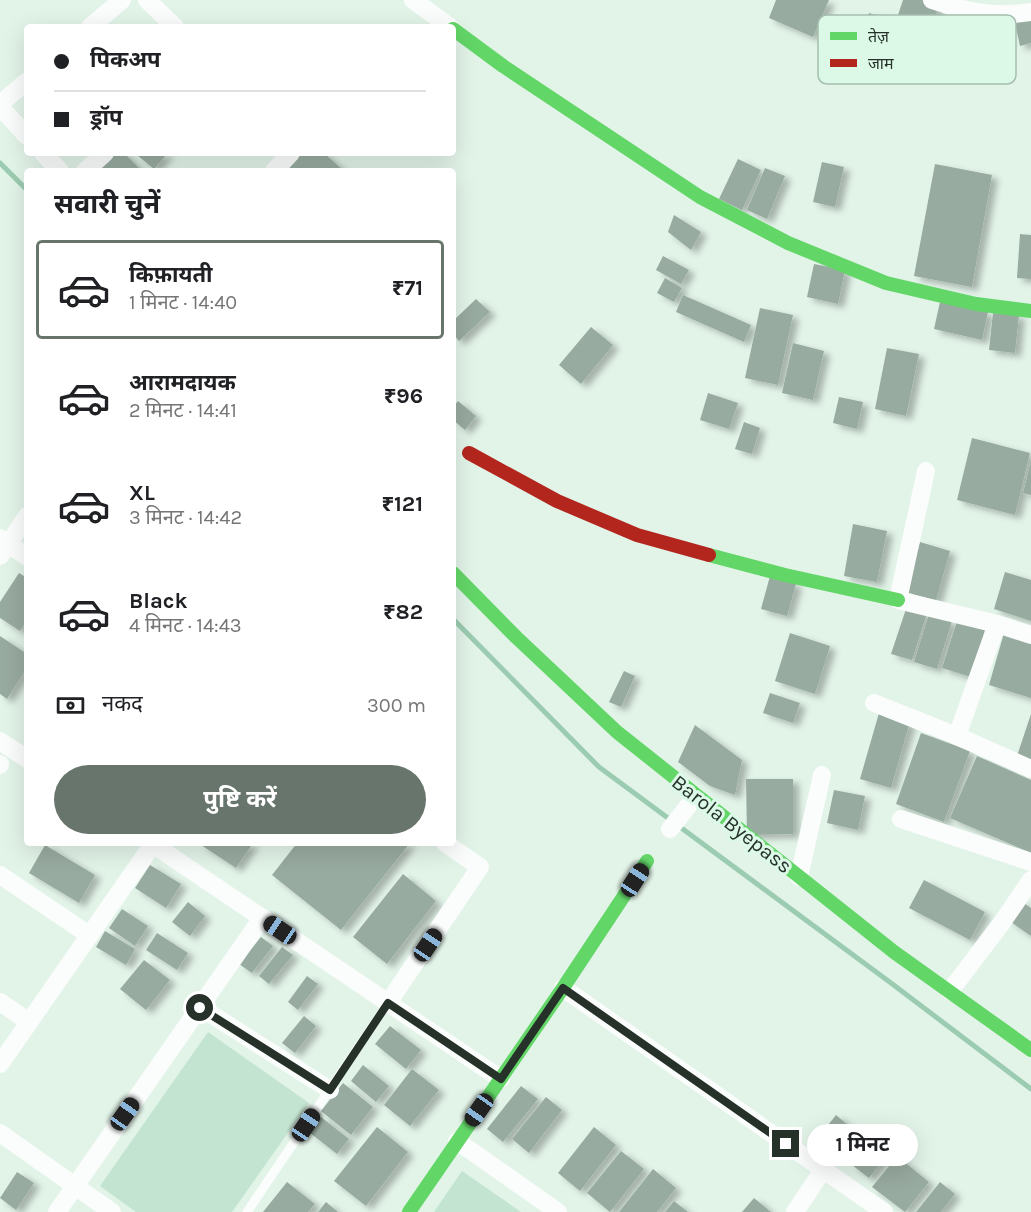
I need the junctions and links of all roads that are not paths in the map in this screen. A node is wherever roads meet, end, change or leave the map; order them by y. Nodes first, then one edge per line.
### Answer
1 (122, 0) edge
2 (147, 0) edge
3 (413, 0) edge
4 (932, 0) edge
5 (1031, 12) edge
6 (94, 24) edge
7 (172, 24) edge
8 (446, 24) edge
9 (456, 32) edge
10 (24, 84) edge
11 (0, 106) edge
12 (24, 133) edge
13 (46, 156) edge
14 (102, 156) edge
15 (288, 156) edge
16 (57, 168) edge
17 (88, 168) edge
18 (277, 168) edge
19 (1031, 311) edge
20 (469, 453) dead end
21 (926, 471) dead end
22 (24, 520) edge
23 (3, 546) edge
24 (24, 556) edge
25 (456, 576) edge
26 (898, 600) junction
27 (997, 624) junction
28 (1031, 635) edge
29 (874, 703) dead end
30 (957, 736) junction
31 (0, 741) edge
32 (24, 757) edge
33 (1031, 769) edge
34 (822, 775) dead end
35 (696, 796) junction
36 (901, 819) dead end
37 (670, 829) dead end
38 (151, 846) edge
39 (155, 846) edge
40 (449, 846) edge
41 (646, 861) dead end
42 (1031, 862) edge
43 (0, 875) edge
44 (798, 877) junction
45 (1031, 880) edge
46 (262, 918) junction
47 (89, 935) junction
48 (563, 988) junction
49 (950, 991) junction
50 (0, 1002) edge
51 (388, 1003) junction
52 (200, 1008) junction
53 (29, 1022) junction
54 (1031, 1050) edge
55 (0, 1064) edge
56 (501, 1079) junction
57 (330, 1090) junction
58 (0, 1133) edge
59 (457, 1141) junction
60 (823, 1170) junction
61 (75, 1186) junction
62 (57, 1212) edge
63 (112, 1212) edge
64 (247, 1212) edge
65 (410, 1212) edge
66 (558, 1212) edge
67 (795, 1212) edge
68 (884, 1212) edge

1 - 6 street
2 - 7 street
3 - 8 street
4 - 5 street
9 - 19 street
10 - 11 street
11 - 12 street
13 - 16 street
14 - 17 street
15 - 18 street
20 - 26 street
21 - 26 street
22 - 23 street
23 - 24 street
25 - 35 street, Barola Byepass
26 - 27 street
27 - 28 street
27 - 30 street
29 - 30 street
30 - 33 street
31 - 32 street
34 - 44 street
35 - 37 street
35 - 44 street, Barola Byepass
36 - 42 street
38 - 47 street
39 - 46 street
40 - 51 street
41 - 48 street
43 - 47 street
44 - 49 street, Barola Byepass
45 - 49 street
46 - 51 street
46 - 52 street
47 - 53 street
48 - 56 street
48 - 60 street
49 - 54 street, Barola Byepass
50 - 53 street
51 - 56 street
51 - 57 lane
52 - 57 street
52 - 61 street
53 - 55 street
56 - 59 street
57 - 64 lane
58 - 61 street
59 - 65 street
59 - 66 street
60 - 67 street
60 - 68 street
61 - 62 street
61 - 63 street

